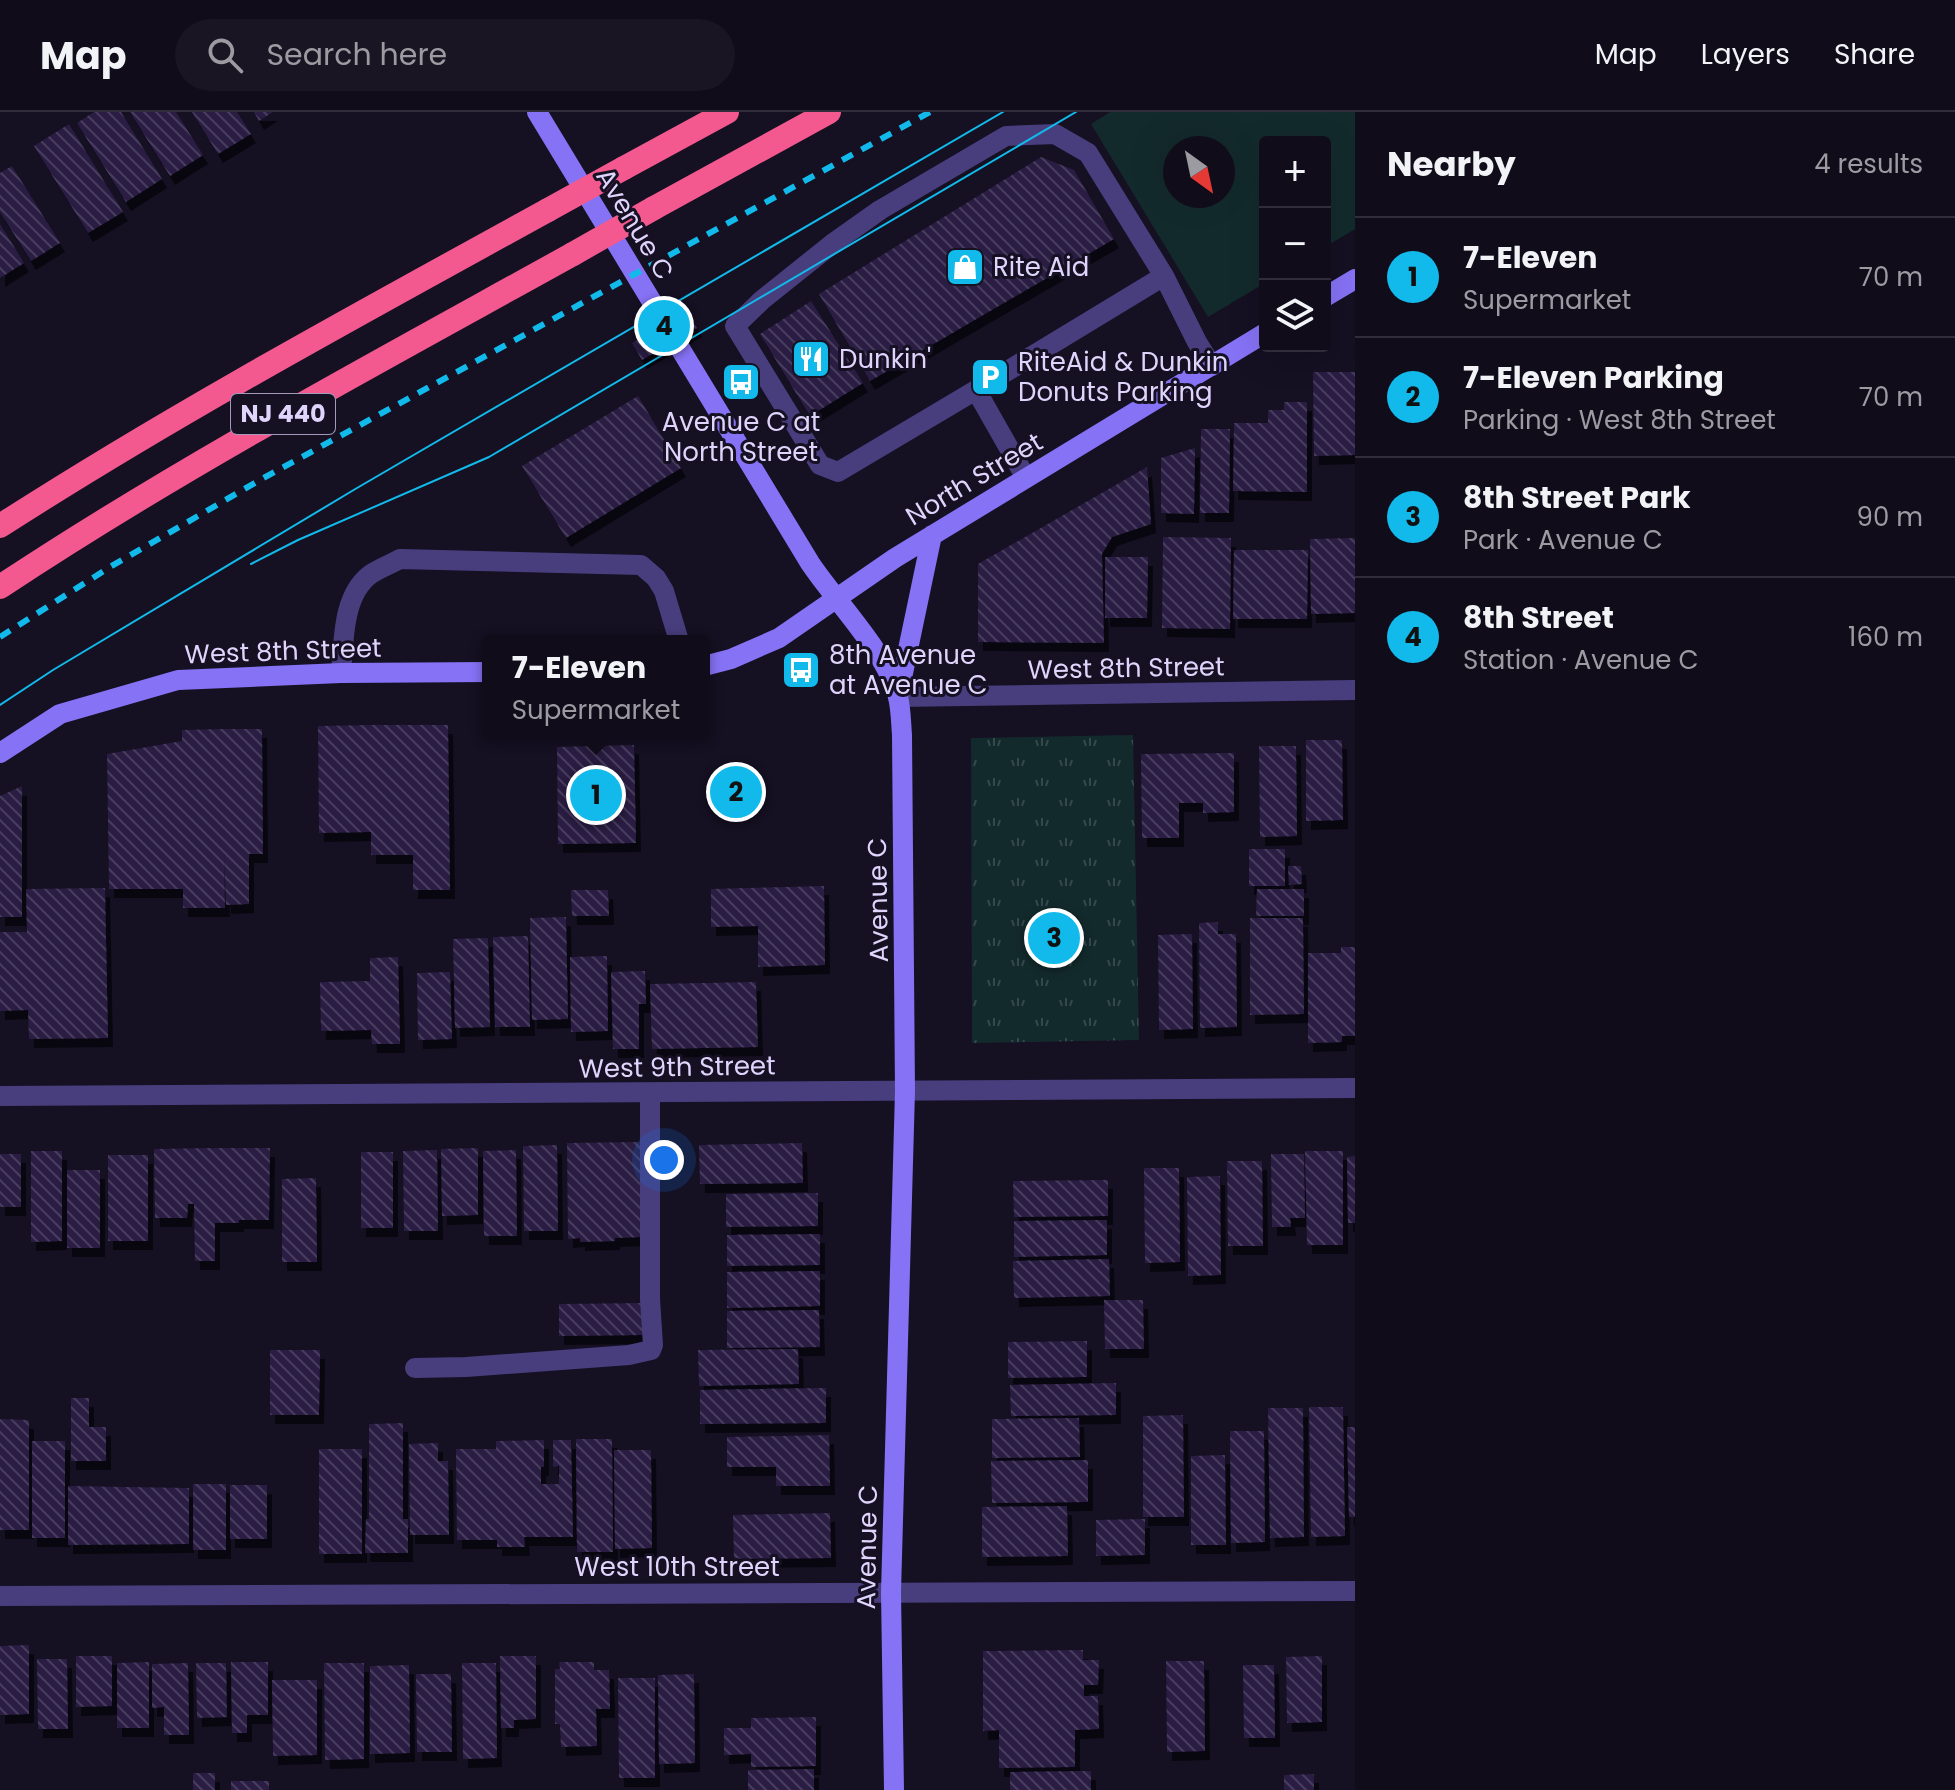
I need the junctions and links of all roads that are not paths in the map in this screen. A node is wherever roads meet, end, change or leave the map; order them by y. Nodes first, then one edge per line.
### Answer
1 (537, 112) edge
2 (727, 112) edge
3 (829, 112) edge
4 (1164, 276) junction
5 (1355, 279) edge
6 (1355, 292) edge
7 (1331, 293) edge
8 (1331, 294) edge
9 (1259, 337) edge
10 (1212, 366) junction
11 (976, 390) junction
12 (1026, 478) junction
13 (0, 526) edge
14 (932, 535) junction
15 (0, 587) edge
16 (836, 599) junction
17 (677, 635) edge
18 (710, 664) edge
19 (482, 672) edge
20 (341, 673) junction
21 (1355, 690) edge
22 (898, 697) junction
23 (0, 753) edge
24 (1355, 1088) edge
25 (905, 1091) junction
26 (650, 1094) junction
27 (0, 1096) edge
28 (415, 1368) dead end
29 (1355, 1591) edge
30 (891, 1592) junction
31 (0, 1596) edge
32 (894, 1790) edge

1 - 16 main road, Avenue C
2 - 13 highway, NJ 440, bridge
3 - 15 highway, NJ 440, bridge
4 - 10 street
4 - 11 street
4 - 11 street
5 - 7 main road
6 - 8 street
9 - 10 main road, North Street
10 - 12 main road, North Street
11 - 12 street
12 - 14 main road, North Street
14 - 16 main road, North Street
14 - 22 main road
16 - 18 main road
16 - 22 main road, Avenue C
17 - 20 street
19 - 20 main road, West 8th Street
20 - 23 main road, West 8th Street
21 - 22 street, West 8th Street
22 - 25 main road, Avenue C
24 - 25 street, West 9th Street
25 - 26 street, West 9th Street
25 - 30 main road, Avenue C
26 - 27 street, West 9th Street
26 - 28 street
29 - 30 street, West 10th Street
30 - 31 street, West 10th Street
30 - 32 main road, Avenue C

